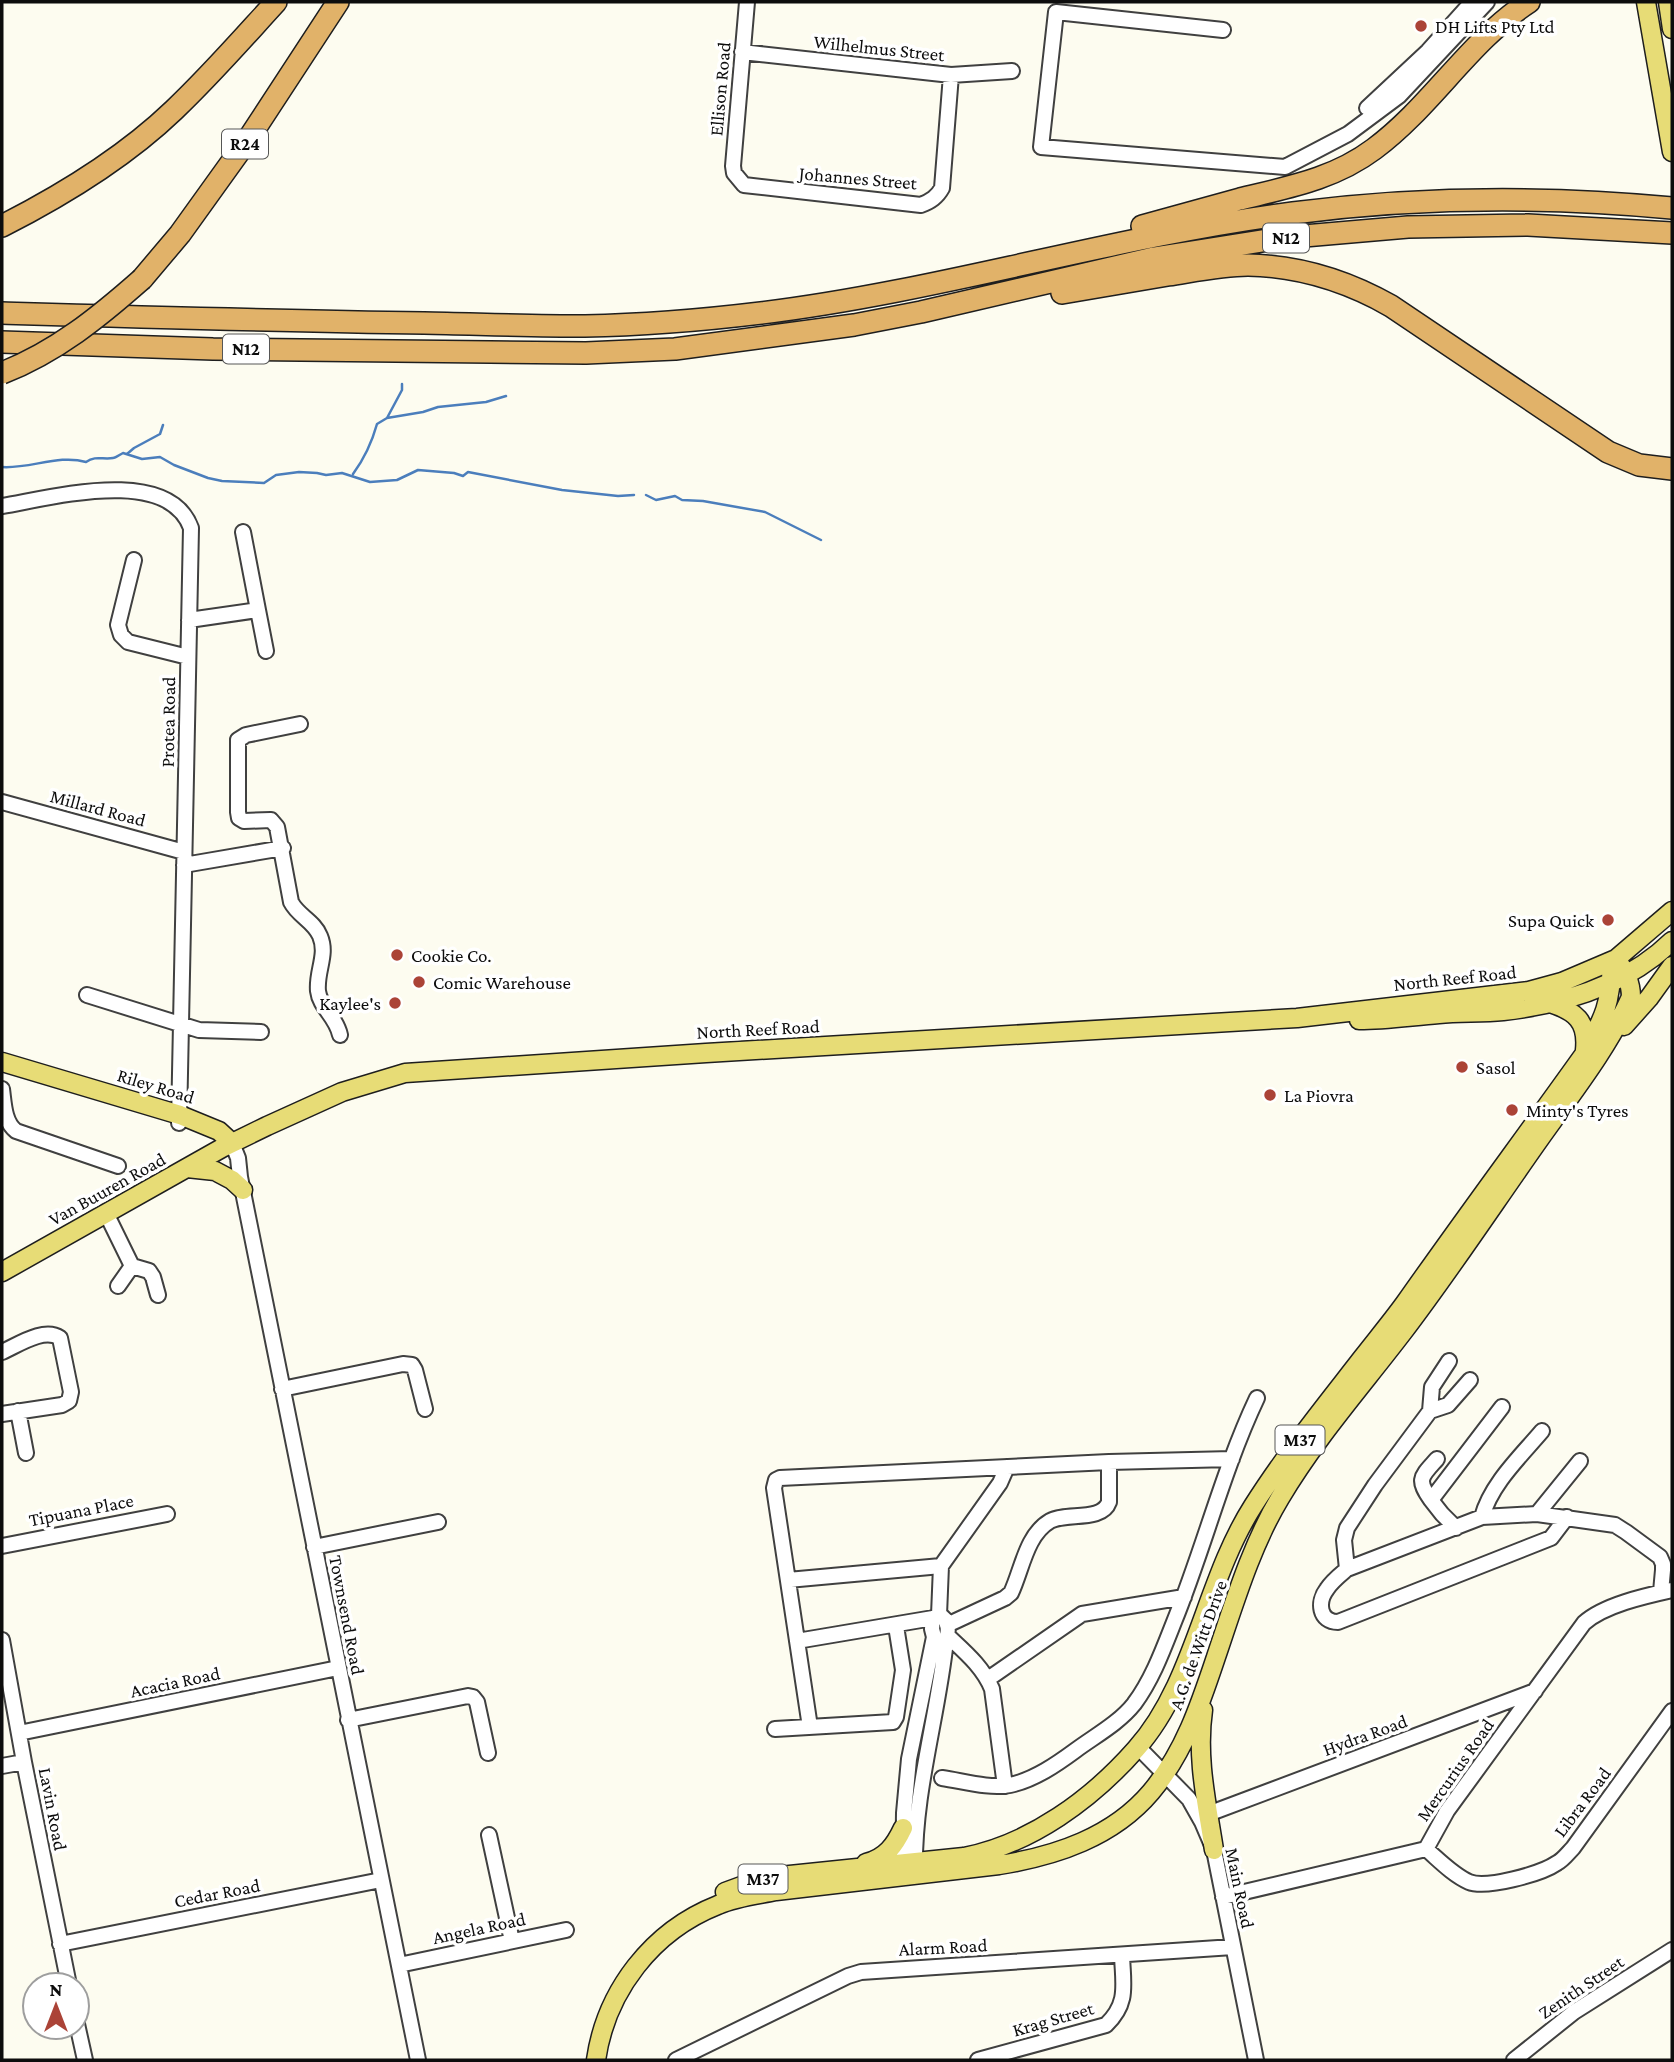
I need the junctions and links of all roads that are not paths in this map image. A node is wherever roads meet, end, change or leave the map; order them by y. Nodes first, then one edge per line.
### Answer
1 (276, 2) edge
2 (338, 2) edge
3 (747, 2) edge
4 (1472, 2) edge
5 (1487, 2) edge
6 (1529, 2) edge
7 (1646, 2) edge
8 (1668, 2) edge
9 (1672, 29) edge
10 (1223, 30) dead end
11 (742, 52) junction
12 (1012, 71) dead end
13 (951, 75) junction
14 (1367, 108) dead end
15 (1672, 152) edge
16 (737, 179) joint
17 (1662, 207) edge
18 (2, 226) edge
19 (1665, 232) edge
20 (958, 278) junction
21 (921, 312) junction
22 (2, 313) edge
23 (2, 342) edge
24 (2, 373) edge
25 (1620, 458) junction
26 (1672, 460) edge
27 (1672, 469) edge
28 (2, 506) edge
29 (243, 532) dead end
30 (134, 560) dead end
31 (258, 610) junction
32 (189, 620) junction
33 (266, 651) dead end
34 (188, 657) junction
35 (300, 724) dead end
36 (2, 802) edge
37 (282, 848) junction
38 (184, 858) junction
39 (1672, 911) edge
40 (1672, 941) edge
41 (1614, 960) junction
42 (1672, 966) edge
43 (1619, 978) junction
44 (87, 995) dead end
45 (1550, 1003) junction
46 (1299, 1018) junction
47 (182, 1025) junction
48 (261, 1032) dead end
49 (340, 1035) dead end
50 (1604, 1048) junction
51 (1585, 1054) junction
52 (2, 1062) edge
53 (2, 1089) edge
54 (186, 1120) junction
55 (267, 1126) junction
56 (227, 1146) junction
57 (1519, 1156) junction
58 (118, 1166) dead end
59 (187, 1168) junction
60 (241, 1184) junction
61 (106, 1213) junction
62 (132, 1266) junction
63 (2, 1272) edge
64 (118, 1286) dead end
65 (158, 1295) dead end
66 (2, 1352) edge
67 (1449, 1361) dead end
68 (1470, 1380) dead end
69 (282, 1389) junction
70 (1257, 1398) dead end
71 (1502, 1407) dead end
72 (425, 1409) dead end
73 (18, 1411) junction
74 (1430, 1411) junction
75 (2, 1414) edge
76 (1542, 1431) dead end
77 (1308, 1442) junction
78 (26, 1453) dead end
79 (1232, 1459) junction
80 (1437, 1460) dead end
81 (1580, 1461) dead end
82 (1109, 1462) junction
83 (1007, 1467) junction
84 (1431, 1500) junction
85 (167, 1514) dead end
86 (1537, 1514) junction
87 (1482, 1517) junction
88 (1567, 1517) junction
89 (438, 1522) dead end
90 (1456, 1528) junction
91 (2, 1546) edge
92 (314, 1547) junction
93 (941, 1566) junction
94 (1347, 1569) junction
95 (788, 1580) junction
96 (1667, 1591) edge
97 (1184, 1597) junction
98 (896, 1626) junction
99 (941, 1629) junction
100 (2, 1640) edge
101 (797, 1640) junction
102 (338, 1668) junction
103 (988, 1679) junction
104 (923, 1687) junction
105 (939, 1690) junction
106 (1206, 1690) junction
107 (1535, 1691) junction
108 (1493, 1708) junction
109 (1672, 1711) edge
110 (348, 1720) junction
111 (810, 1727) junction
112 (775, 1729) dead end
113 (1506, 1730) junction
114 (19, 1733) junction
115 (1138, 1747) junction
116 (488, 1753) dead end
117 (24, 1762) junction
118 (2, 1766) edge
119 (1164, 1775) junction
120 (942, 1778) dead end
121 (1005, 1786) junction
122 (1208, 1814) junction
123 (903, 1828) junction
124 (489, 1835) dead end
125 (1426, 1849) junction
126 (1213, 1850) junction
127 (909, 1869) junction
128 (835, 1870) junction
129 (381, 1880) junction
130 (1223, 1897) junction
131 (566, 1930) dead end
132 (512, 1941) junction
133 (60, 1944) junction
134 (1233, 1947) junction
135 (1672, 1950) edge
136 (1122, 1955) junction
137 (400, 1965) junction
138 (66, 1971) edge
139 (81, 2041) edge
140 (85, 2060) edge
141 (418, 2060) edge
142 (585, 2060) edge
143 (596, 2060) edge
144 (676, 2060) edge
145 (978, 2060) edge
146 (1256, 2060) edge
147 (1514, 2060) edge

1 - 18 highway
2 - 24 highway, R24, bridge
3 - 11 street, Ellison Road
4 - 14 street
5 - 10 street
6 - 20 highway
7 - 15 main road
8 - 9 main road
11 - 13 street, Wilhelmus Street
11 - 16 street, Ellison Road
12 - 13 street, Wilhelmus Street
13 - 16 street, Johannes Street
17 - 20 highway, N12
19 - 21 highway, N12
20 - 22 highway, N12
21 - 23 highway, N12
21 - 25 highway
25 - 26 highway
25 - 27 highway
28 - 32 street, Protea Road
29 - 31 street
30 - 34 street
31 - 32 street
31 - 33 street
32 - 34 street, Protea Road
34 - 38 street, Protea Road
35 - 37 street
36 - 38 street, Millard Road
37 - 38 street
37 - 49 street
38 - 47 street, Protea Road
39 - 41 main road, North Reef Road
40 - 43 main road, North Reef Road
41 - 43 main road, A.G. de Witt Drive / M37
41 - 46 main road, North Reef Road
42 - 50 main road
43 - 45 main road, North Reef Road
43 - 50 main road, A.G. de Witt Drive / M37
43 - 51 main road, A.G. de Witt Drive / M37
44 - 47 street
45 - 46 main road, North Reef Road
45 - 51 main road
46 - 55 main road, North Reef Road
47 - 48 street
47 - 54 street, Protea Road
50 - 57 main road, A.G. de Witt Drive / M37
51 - 57 main road, A.G. de Witt Drive / M37
52 - 54 main road, Riley Road
53 - 58 street
54 - 55 main road
54 - 56 main road, Riley Road
55 - 56 main road, North Reef Road
56 - 59 main road, Van Buuren Road
56 - 60 street, Townsend Road
57 - 77 main road, A.G. de Witt Drive / M37
59 - 60 main road
59 - 61 main road, Van Buuren Road
60 - 69 street, Townsend Road
61 - 62 street
61 - 63 main road, Van Buuren Road
62 - 64 street
62 - 65 street
66 - 73 street
67 - 74 street
68 - 74 street
69 - 72 street
69 - 92 street, Townsend Road
70 - 79 street
71 - 84 street
73 - 75 street
73 - 78 street
74 - 94 street
76 - 87 street
77 - 106 main road, A.G. de Witt Drive / M37
77 - 115 main road, A.G. de Witt Drive / M37
79 - 82 street
79 - 97 street
80 - 84 street
81 - 86 street
82 - 83 street
82 - 99 street
83 - 93 street
83 - 95 street
84 - 90 street
85 - 91 street, Tipuana Place
86 - 87 street
86 - 88 street
87 - 90 street
88 - 94 street
88 - 96 street
89 - 92 street
90 - 94 street
92 - 102 street, Townsend Road
93 - 95 street
93 - 99 street
95 - 101 street
96 - 107 street, Mercurius Road
97 - 103 street
97 - 121 street
98 - 99 street
98 - 101 street
98 - 111 street
99 - 103 street
99 - 104 street
99 - 105 street
100 - 114 street, Lavin Road
101 - 111 street
102 - 110 street, Townsend Road
102 - 114 street, Acacia Road
103 - 121 street
104 - 105 street
104 - 123 street
105 - 127 street
106 - 119 main road, A.G. de Witt Drive / M37
106 - 122 main road
107 - 108 street, Hydra Road
107 - 113 street, Mercurius Road
108 - 113 street
108 - 122 street, Hydra Road
109 - 125 street, Libra Road
110 - 116 street
110 - 129 street, Townsend Road
111 - 112 street
113 - 125 street, Mercurius Road
114 - 117 street, Lavin Road
115 - 119 street, Main Road
115 - 127 main road, A.G. de Witt Drive / M37
117 - 118 street
117 - 133 street, Lavin Road
119 - 126 street, Main Road
119 - 127 main road, A.G. de Witt Drive / M37
120 - 121 street
122 - 126 main road
123 - 127 street
123 - 128 main road
124 - 132 street
125 - 130 street, Mercurius Road
126 - 130 street, Main Road
127 - 128 main road, A.G. de Witt Drive / M37
127 - 143 main road, A.G. de Witt Drive / M37
128 - 142 main road, A.G. de Witt Drive / M37
129 - 133 street, Cedar Road
129 - 137 street, Townsend Road
130 - 134 street, Main Road
131 - 132 street, Angela Road
132 - 137 street, Angela Road
133 - 138 street, Lavin Road
134 - 136 street, Alarm Road
134 - 146 street, Main Road
135 - 147 street, Zenith Street
136 - 144 street, Alarm Road
136 - 145 street, Krag Street
137 - 141 street, Townsend Road
139 - 140 street

